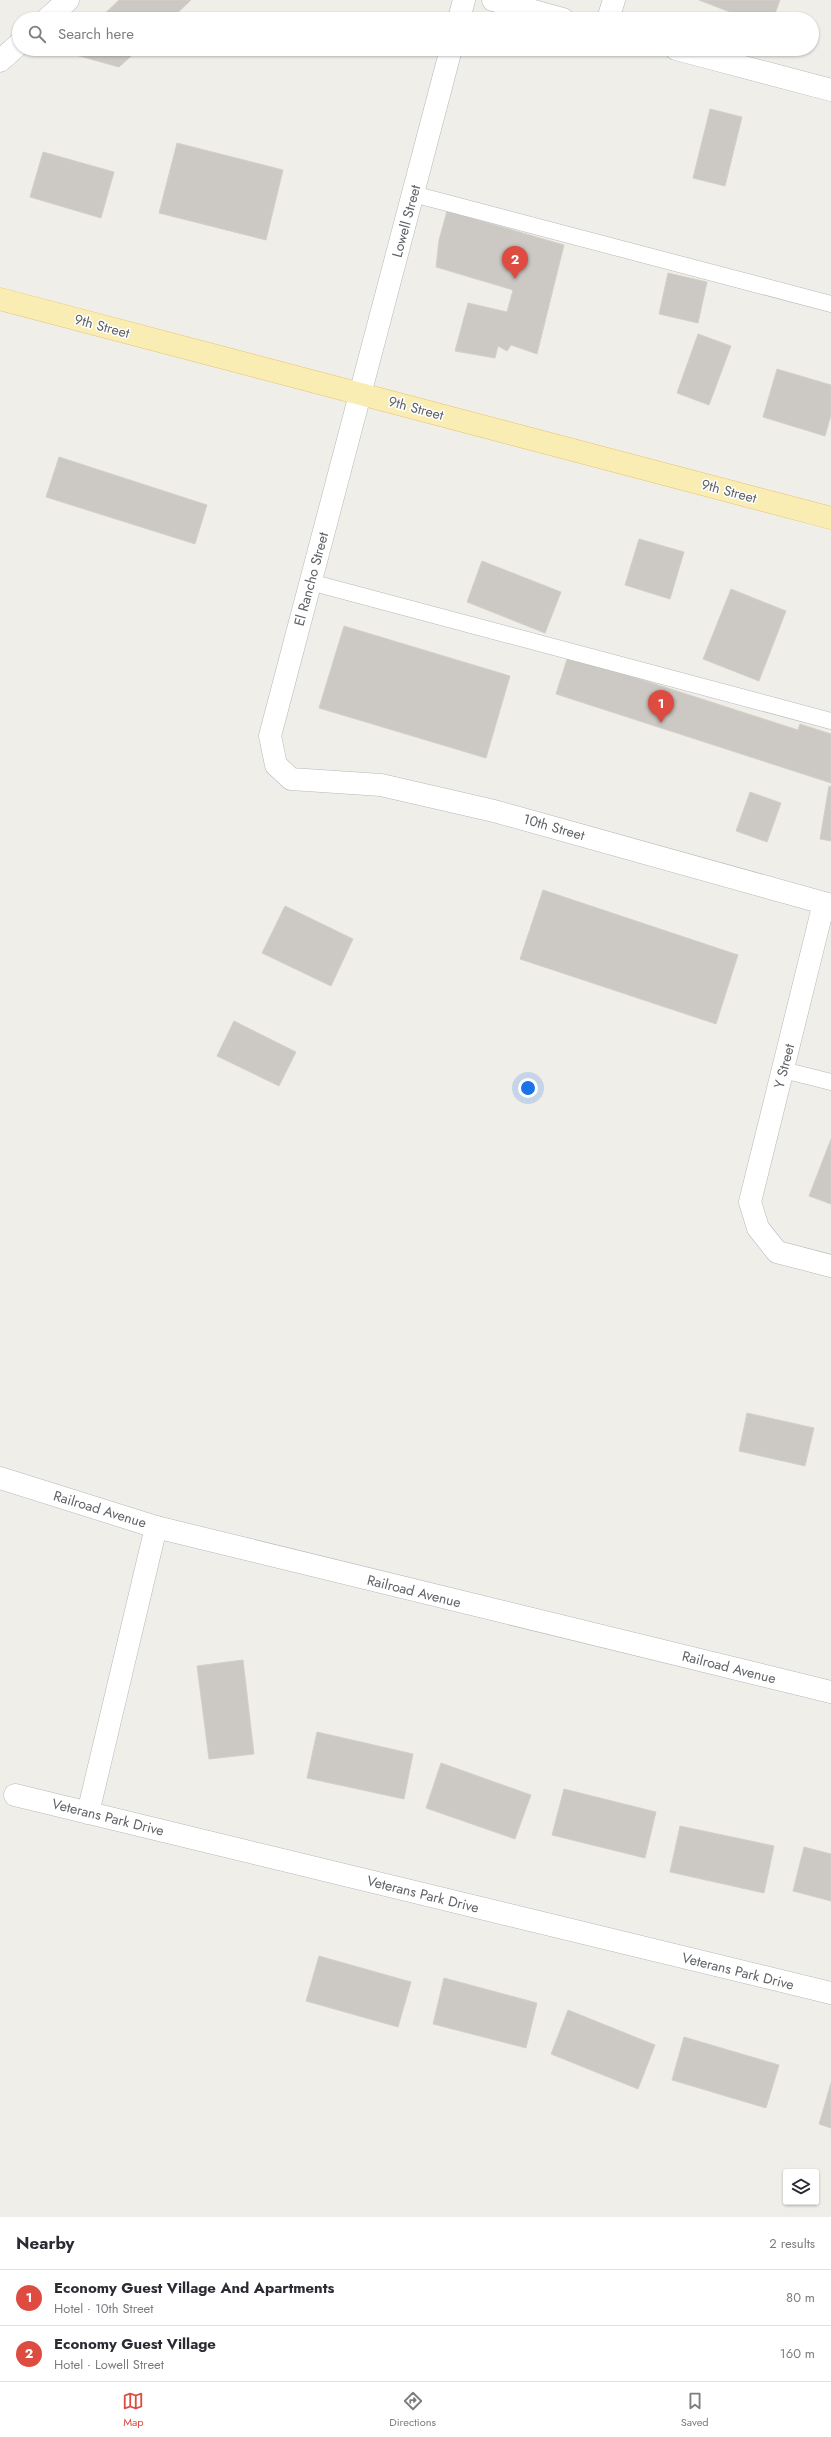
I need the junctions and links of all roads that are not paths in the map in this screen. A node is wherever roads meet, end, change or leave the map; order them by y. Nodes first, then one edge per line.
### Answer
1 (68, 0) edge
2 (464, 0) edge
3 (493, 0) edge
4 (614, 0) edge
5 (55, 12) edge
6 (461, 12) edge
7 (537, 12) edge
8 (610, 12) edge
9 (12, 50) edge
10 (449, 56) edge
11 (702, 56) edge
12 (0, 61) edge
13 (831, 90) edge
14 (413, 194) junction
15 (0, 299) edge
16 (831, 304) edge
17 (361, 393) junction
18 (831, 518) edge
19 (310, 582) junction
20 (831, 721) edge
21 (276, 765) joint
22 (827, 904) edge
23 (783, 1070) junction
24 (831, 1082) edge
25 (831, 1266) edge
26 (0, 1478) edge
27 (156, 1527) junction
28 (831, 1692) edge
29 (15, 1795) dead end
30 (88, 1812) junction
31 (831, 1993) edge

1 - 5 street
2 - 6 street
3 - 7 street
4 - 8 street
9 - 12 street
10 - 14 street, Lowell Street
11 - 13 street
14 - 16 lane
14 - 17 street, Lowell Street
15 - 17 main road, 9th Street
17 - 18 main road, 9th Street
17 - 19 street, El Rancho Street
19 - 20 lane
19 - 21 street, El Rancho Street
21 - 22 street, 10th Street
22 - 23 street, Y Street
23 - 24 lane
23 - 25 street, Y Street
26 - 27 street, Railroad Avenue
27 - 28 street, Railroad Avenue
27 - 30 street
29 - 30 street, Veterans Park Drive
30 - 31 street, Veterans Park Drive

